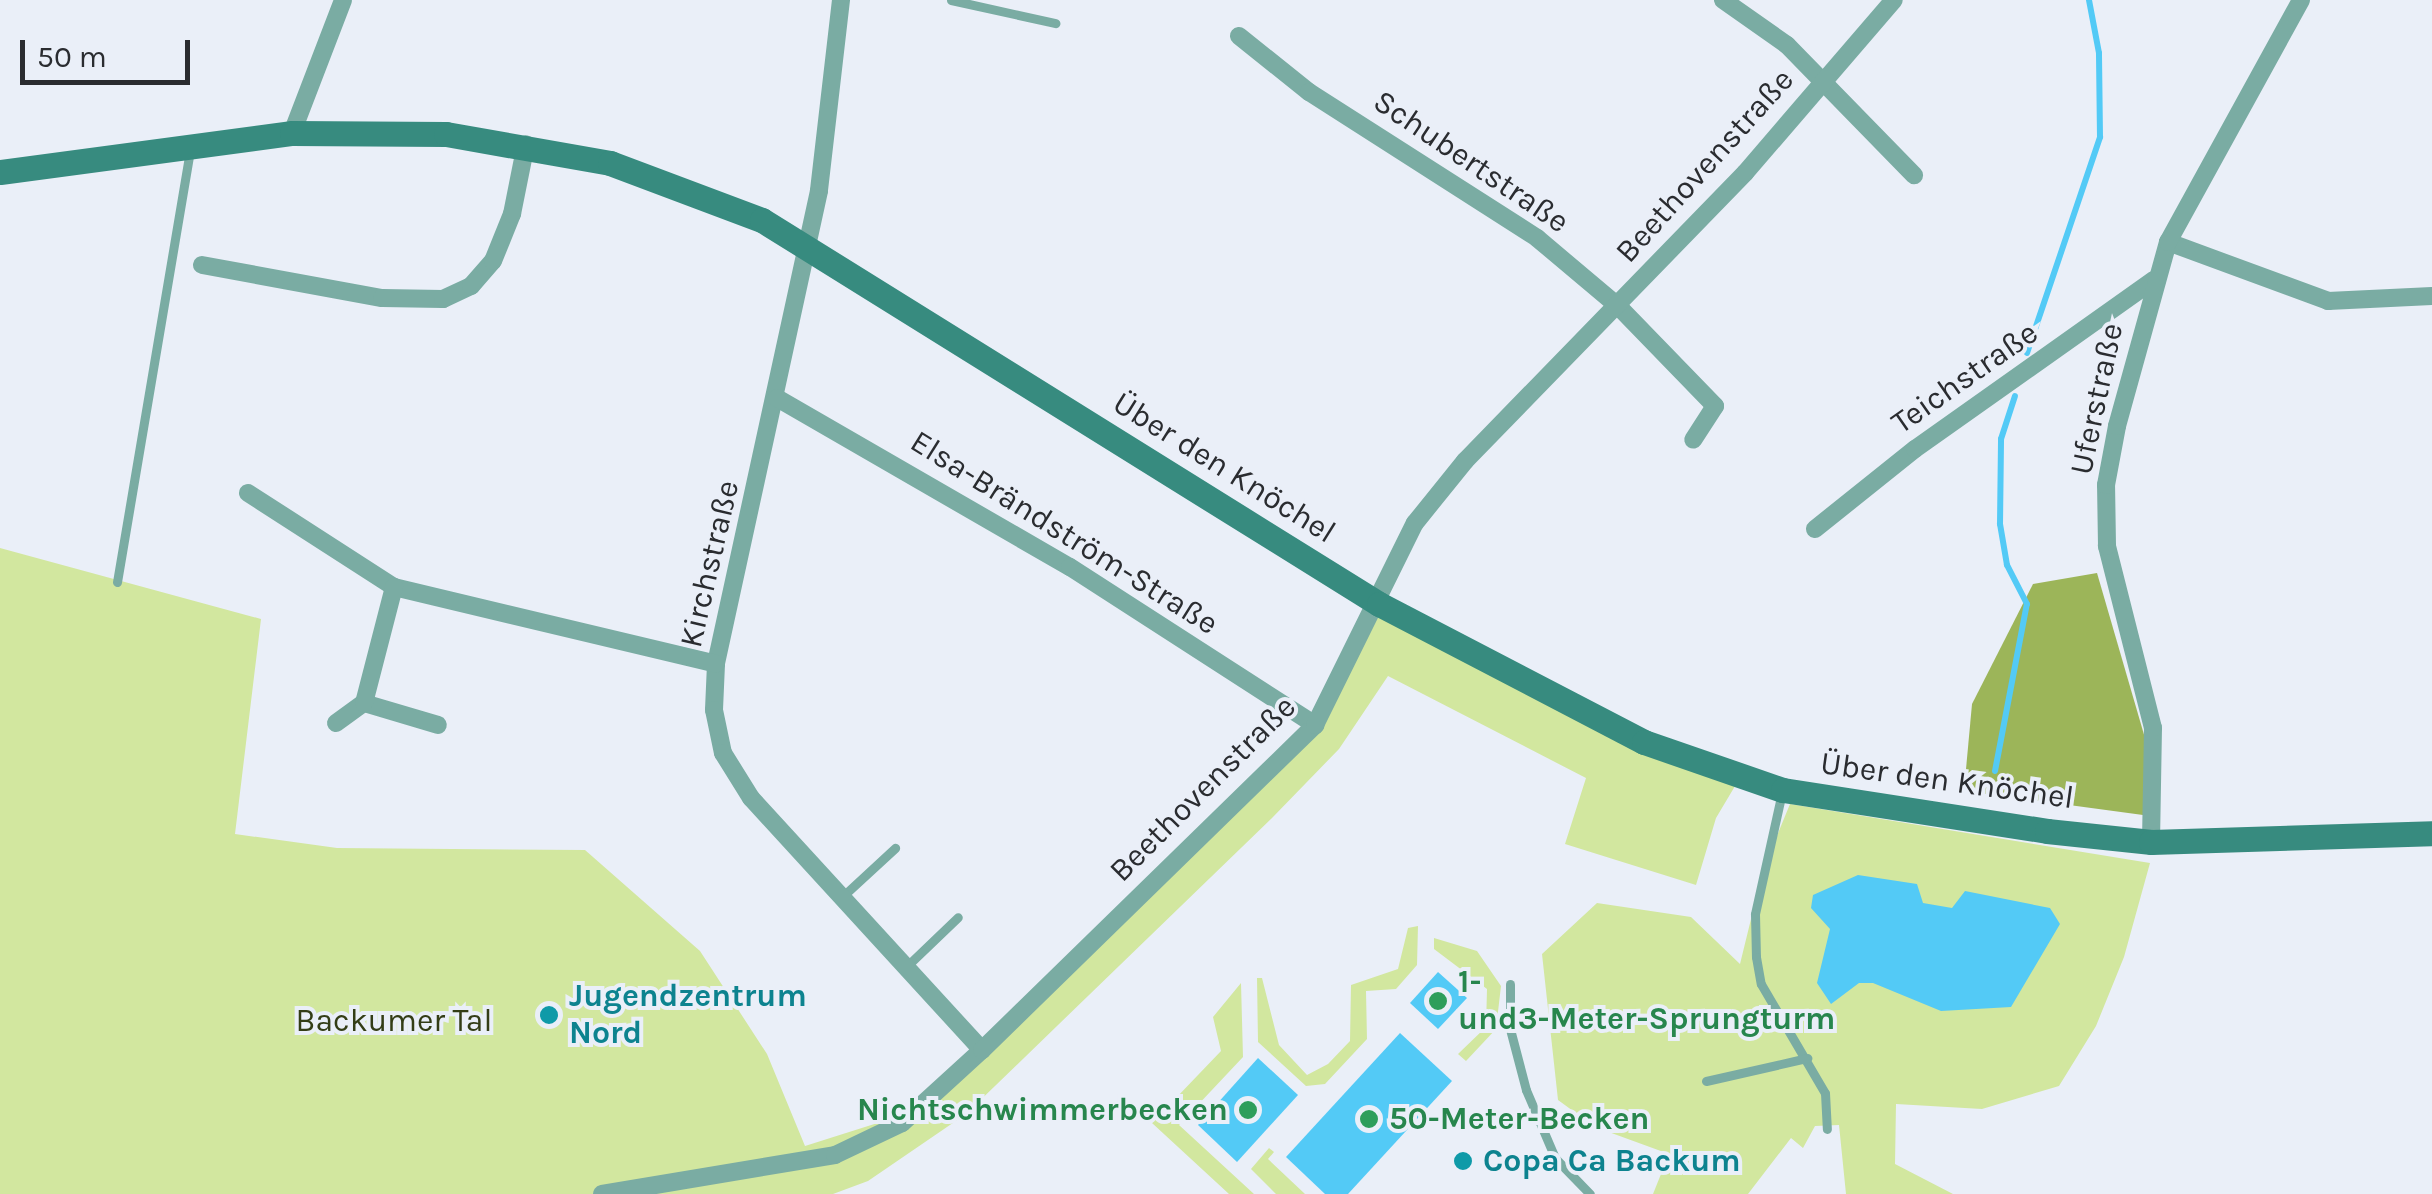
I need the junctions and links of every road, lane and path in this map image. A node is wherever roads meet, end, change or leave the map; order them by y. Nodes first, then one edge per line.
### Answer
1 (343, 0) edge
2 (841, 0) edge
3 (951, 0) edge
4 (1723, 0) edge
5 (1894, 0) edge
6 (2301, 0) edge
7 (1055, 22) dead end
8 (1239, 36) dead end
9 (1820, 82) junction
10 (292, 133) junction
11 (526, 144) junction
12 (190, 148) junction
13 (0, 172) edge
14 (1914, 175) dead end
15 (2168, 242) junction
16 (807, 246) junction
17 (202, 264) dead end
18 (2154, 280) junction
19 (2432, 296) edge
20 (1619, 308) junction
21 (778, 398) junction
22 (1693, 440) dead end
23 (248, 492) dead end
24 (1815, 529) dead end
25 (117, 582) dead end
26 (394, 586) junction
27 (1379, 604) junction
28 (716, 664) junction
29 (364, 703) junction
30 (336, 722) dead end
31 (438, 725) dead end
32 (1315, 725) junction
33 (1782, 790) junction
34 (2432, 833) edge
35 (2151, 842) junction
36 (894, 848) dead end
37 (842, 896) junction
38 (958, 917) dead end
39 (908, 965) junction
40 (1510, 984) dead end
41 (982, 1050) junction
42 (1807, 1058) junction
43 (1706, 1081) dead end
44 (1827, 1129) dead end
45 (602, 1194) edge
46 (1590, 1194) edge

1 - 10 street
2 - 16 street, Kirchstraße
3 - 7 lane
4 - 9 street
5 - 9 street, Beethovenstraße
6 - 15 street, Uferstraße
8 - 20 street, Schubertstraße
9 - 14 street
9 - 20 street, Beethovenstraße
10 - 11 main road, Über den Knöchel
10 - 12 main road, Über den Knöchel
11 - 16 main road, Über den Knöchel
11 - 17 street
12 - 13 main road, Über den Knöchel
12 - 25 lane
15 - 18 street, Uferstraße
15 - 19 street
16 - 21 street, Kirchstraße
16 - 27 main road, Über den Knöchel
18 - 24 street, Teichstraße
18 - 35 street, Uferstraße
20 - 22 street, Schubertstraße
20 - 27 street, Beethovenstraße
21 - 28 street, Kirchstraße
21 - 32 street, Elsa-Brändström-Straße
23 - 26 street
26 - 28 street
26 - 29 street
27 - 32 street, Beethovenstraße
27 - 33 main road, Über den Knöchel
28 - 37 street, Kirchstraße
29 - 30 street
29 - 31 street
32 - 41 street, Beethovenstraße
33 - 35 main road, Über den Knöchel
33 - 42 lane
34 - 35 main road, Über den Knöchel
36 - 37 lane
37 - 39 street, Kirchstraße
38 - 39 lane
39 - 41 street, Kirchstraße
40 - 46 lane
41 - 45 street, Beethovenstraße
42 - 43 lane
42 - 44 lane

